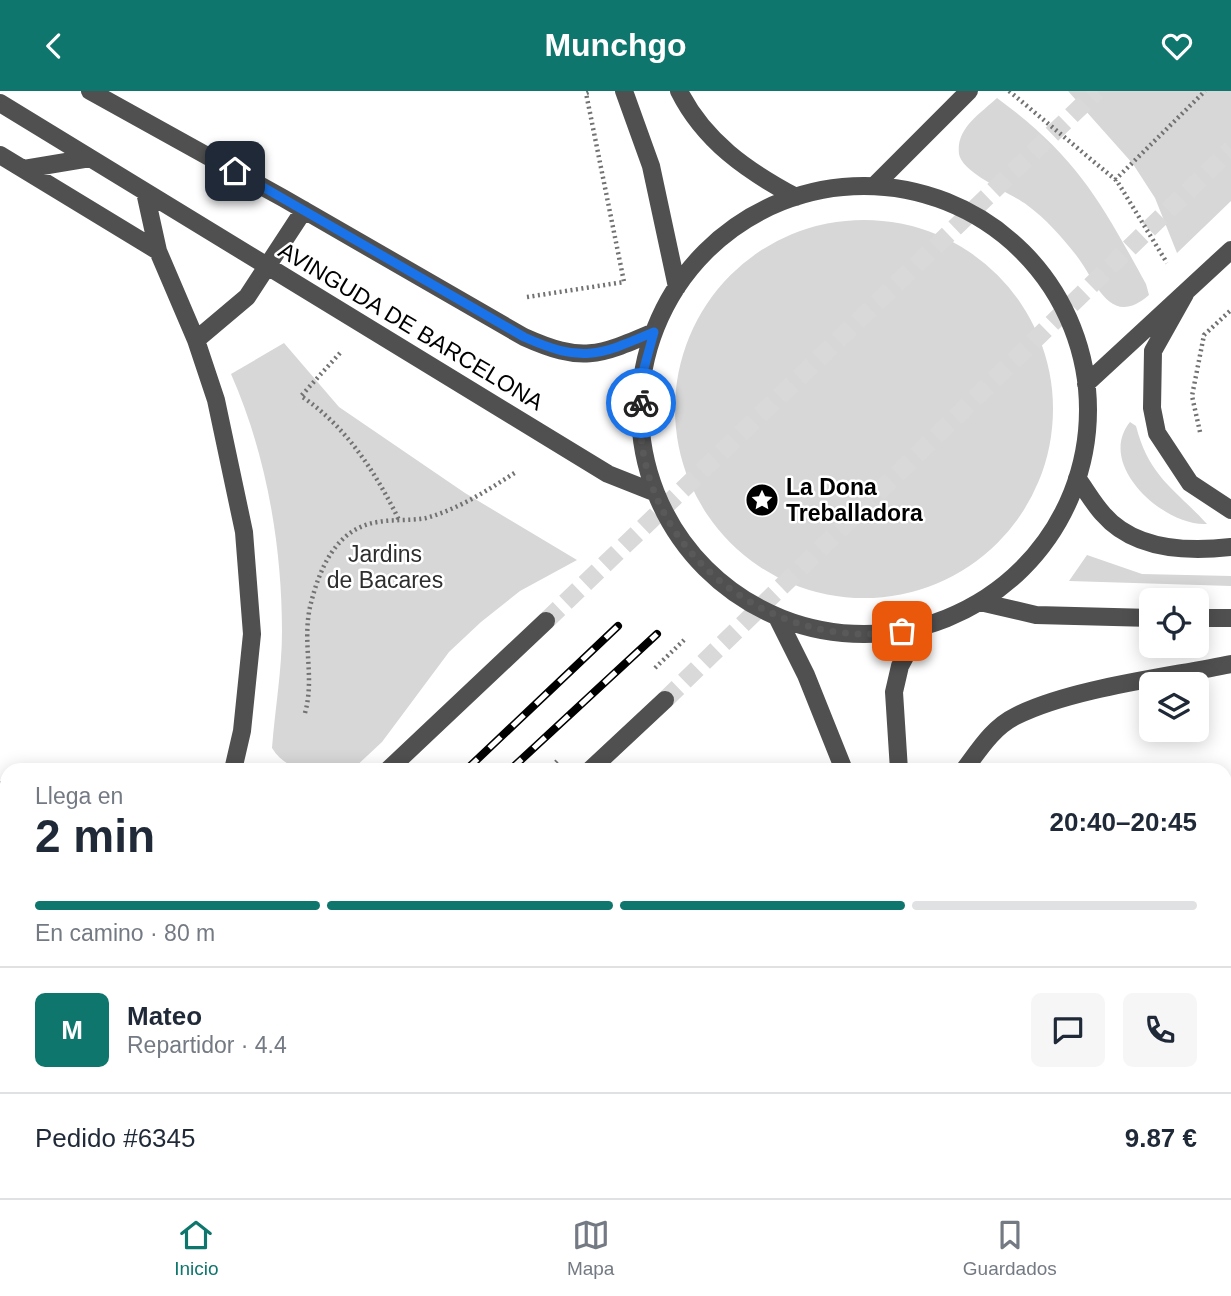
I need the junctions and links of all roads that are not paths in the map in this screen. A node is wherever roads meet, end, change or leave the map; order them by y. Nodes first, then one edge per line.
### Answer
1 (90, 91) edge
2 (624, 91) edge
3 (679, 91) edge
4 (969, 91) edge
5 (0, 103) edge
6 (0, 155) edge
7 (90, 158) junction
8 (24, 169) junction
9 (874, 186) junction
10 (145, 192) junction
11 (796, 197) junction
12 (304, 210) junction
13 (1231, 250) edge
14 (158, 251) junction
15 (267, 266) junction
16 (677, 287) junction
17 (1185, 294) junction
18 (654, 332) junction
19 (196, 340) junction
20 (1086, 384) junction
21 (1077, 478) junction
22 (656, 493) junction
23 (1231, 510) edge
24 (1231, 547) edge
25 (981, 602) junction
26 (777, 617) junction
27 (1139, 618) edge
28 (1209, 618) edge
29 (1231, 618) edge
30 (546, 621) tunnel mouth
31 (920, 627) junction
32 (1231, 664) edge
33 (665, 700) tunnel mouth
34 (235, 763) edge
35 (395, 763) edge
36 (598, 763) edge
37 (841, 763) edge
38 (899, 763) edge
39 (970, 763) edge

1 - 12 street, AVINGUDA DE BARCELONA
2 - 16 street
3 - 11 street
4 - 9 street
5 - 7 street, AVINGUDA DE BARCELONA
6 - 8 street
7 - 8 street
7 - 10 street, AVINGUDA DE BARCELONA
8 - 14 street
9 - 11 street
9 - 20 street
10 - 14 street
10 - 15 street, AVINGUDA DE BARCELONA
11 - 16 street
12 - 15 street
12 - 18 street, AVINGUDA DE BARCELONA
13 - 17 street
14 - 19 street
15 - 19 street
15 - 22 street, AVINGUDA DE BARCELONA
16 - 18 street
17 - 20 street
17 - 23 street
18 - 22 street
19 - 34 street
20 - 21 street
21 - 24 street
21 - 25 street
22 - 26 street
25 - 27 street
25 - 31 street
26 - 31 street
26 - 37 street
28 - 29 street
30 - 35 street
31 - 38 street
32 - 39 street
33 - 36 street

